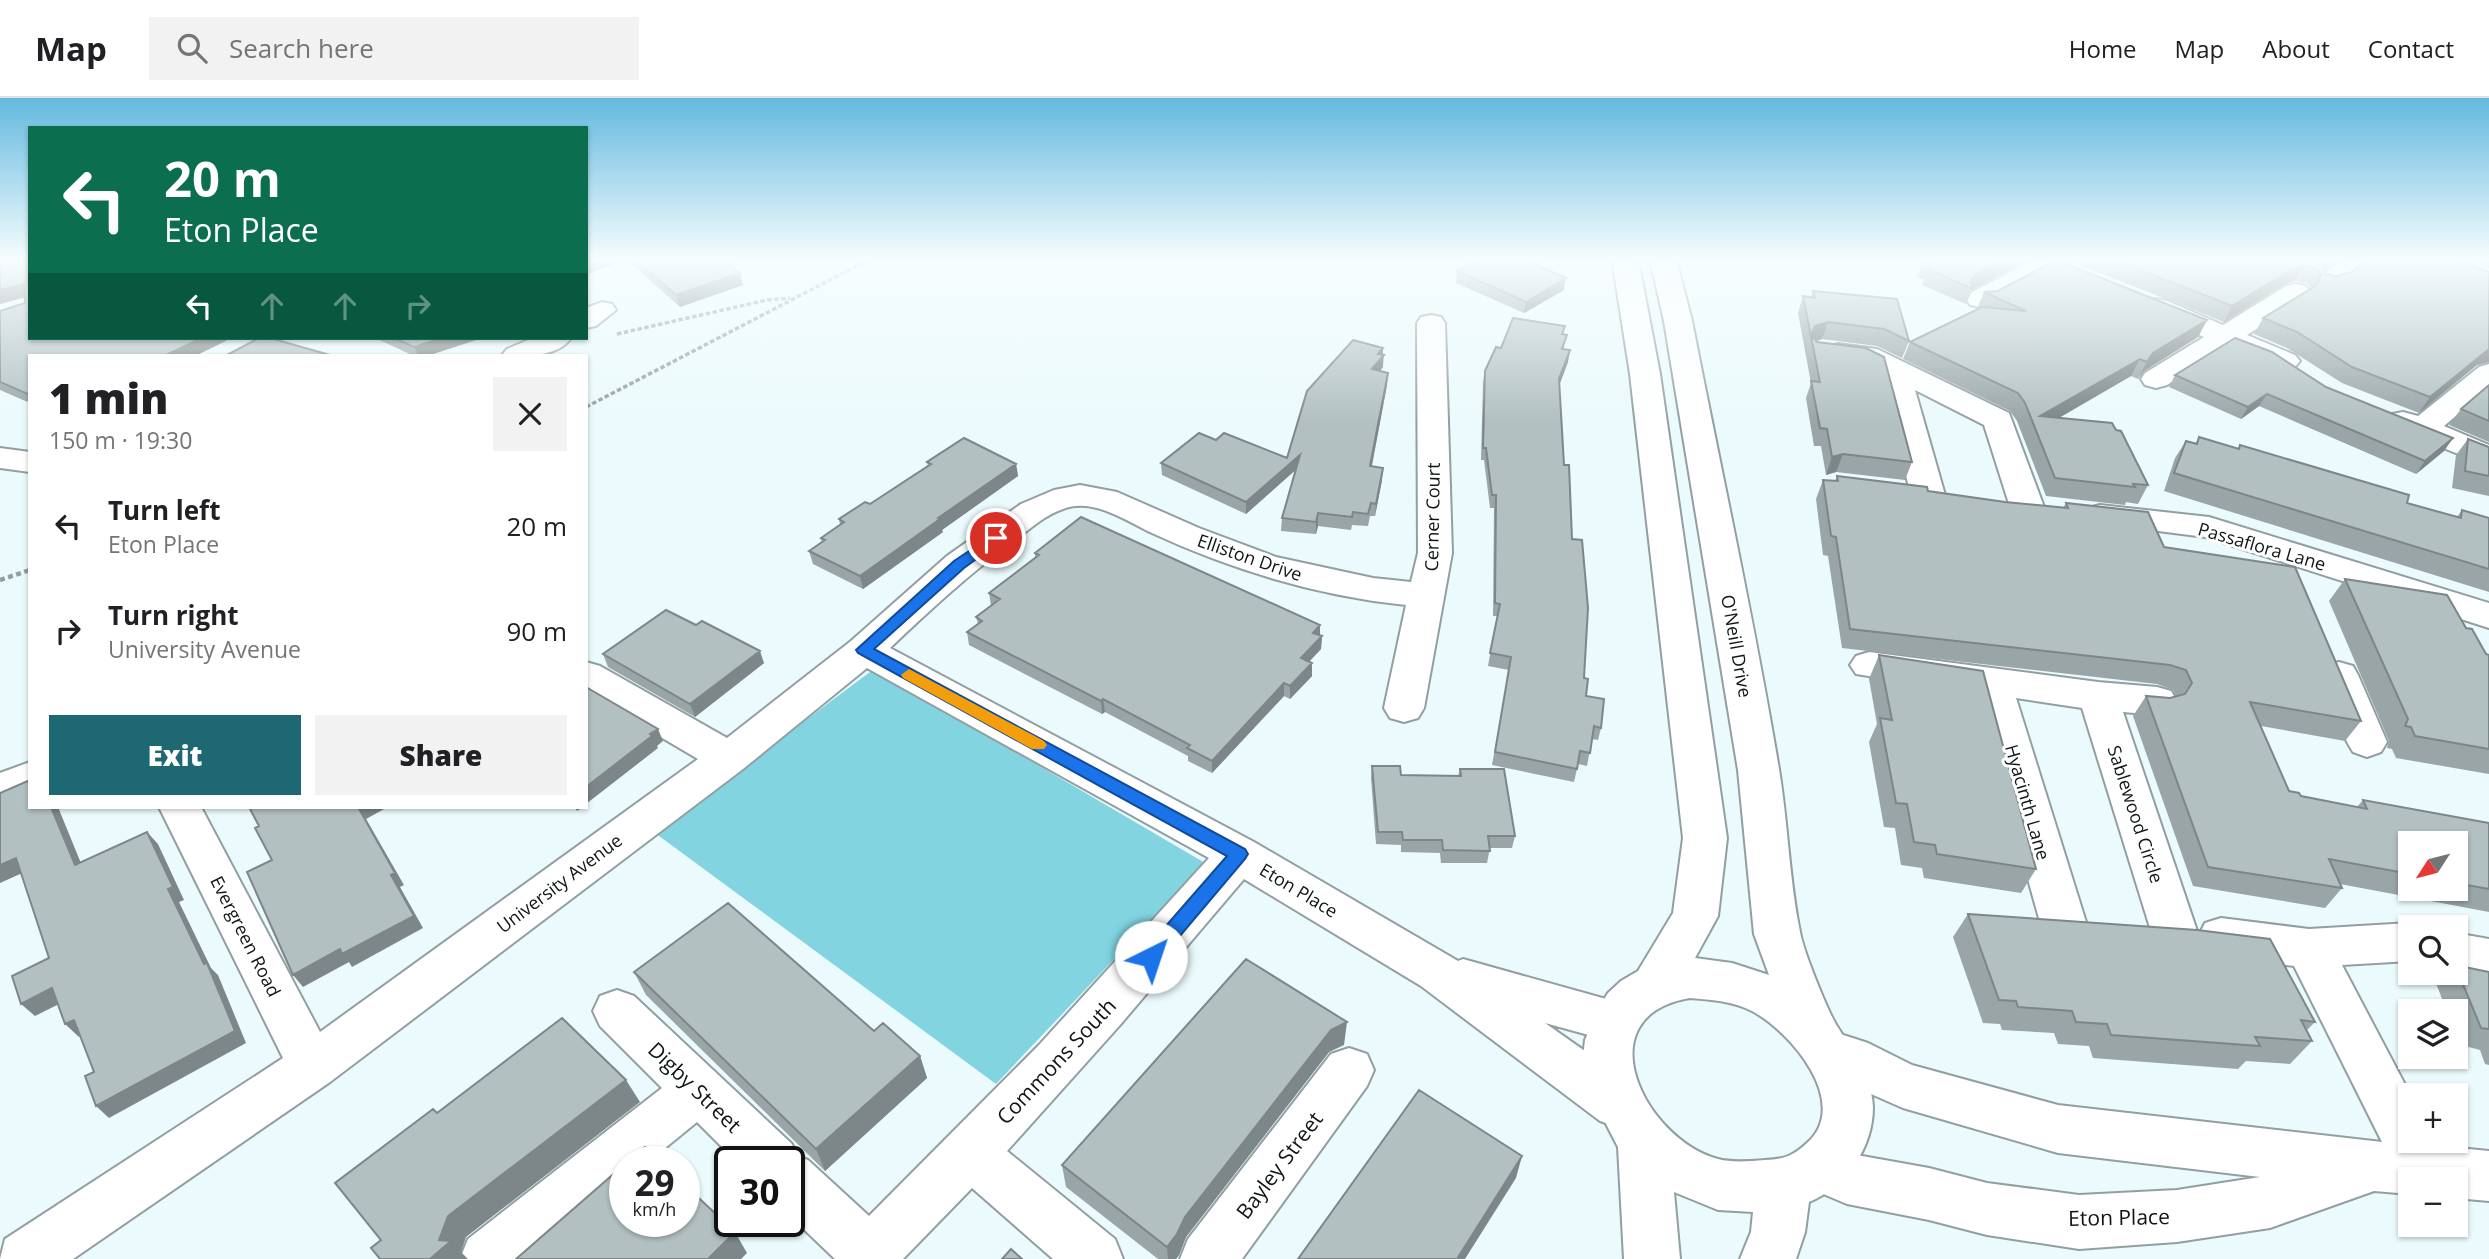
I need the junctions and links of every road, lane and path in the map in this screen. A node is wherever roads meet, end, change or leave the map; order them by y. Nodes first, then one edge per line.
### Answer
1 (671, 313) edge
2 (765, 313) edge
3 (1634, 313) edge
4 (1676, 313) edge
5 (2173, 313) edge
6 (2263, 313) edge
7 (599, 323) edge
8 (1431, 323) dead end
9 (2228, 335) junction
10 (552, 340) edge
11 (1822, 351) edge
12 (519, 354) edge
13 (1894, 369) junction
14 (2489, 373) edge
15 (2308, 377) edge
16 (2156, 379) dead end
17 (588, 406) edge
18 (2376, 410) edge
19 (2421, 429) junction
20 (2489, 456) edge
21 (0, 458) edge
22 (28, 462) edge
23 (1889, 491) edge
24 (1080, 495) joint
25 (1928, 495) junction
26 (2049, 509) junction
27 (2287, 550) junction
28 (28, 571) edge
29 (0, 580) edge
30 (2303, 589) edge
31 (1428, 596) junction
32 (2489, 616) edge
33 (2324, 640) edge
34 (864, 650) junction
35 (1868, 664) dead end
36 (588, 677) edge
37 (1992, 681) junction
38 (2098, 696) junction
39 (2157, 701) edge
40 (1404, 708) dead end
41 (2367, 742) dead end
42 (729, 758) junction
43 (28, 778) edge
44 (0, 790) edge
45 (181, 809) edge
46 (1239, 854) junction
47 (2014, 919) edge
48 (2119, 926) junction
49 (2398, 943) edge
50 (2309, 948) junction
51 (2468, 955) edge
52 (2489, 959) edge
53 (1438, 972) junction
54 (1655, 985) junction
55 (617, 1011) dead end
56 (1614, 1021) junction
57 (1822, 1042) junction
58 (313, 1066) junction
59 (1349, 1070) dead end
60 (698, 1090) junction
61 (1630, 1121) junction
62 (756, 1146) edge
63 (970, 1153) junction
64 (2398, 1167) junction
65 (2468, 1174) edge
66 (1803, 1176) junction
67 (2489, 1176) edge
68 (805, 1194) edge
69 (866, 1257) edge
70 (25, 1259) edge
71 (488, 1259) edge
72 (1095, 1259) edge
73 (1208, 1259) edge
74 (1652, 1259) edge
75 (1768, 1259) edge

1 - 7 path
2 - 17 path
3 - 54 street
4 - 57 street, O'Neill Drive
5 - 9 street
6 - 9 street
8 - 31 street, Cerner Court
9 - 15 street
9 - 16 street
10 - 12 street
11 - 13 street
13 - 25 street
13 - 26 street
14 - 19 street
18 - 19 street
19 - 20 street
21 - 22 street
23 - 25 street, Passaflora Lane
24 - 31 street, Elliston Drive
24 - 34 street, University Avenue
25 - 26 street, Passaflora Lane
26 - 27 street, Passaflora Lane
27 - 30 street
27 - 32 street, Passaflora Lane
28 - 29 path
31 - 40 street, Cerner Court
33 - 41 street
34 - 42 street, University Avenue
34 - 46 street, Eton Place
35 - 37 street
36 - 42 street
37 - 38 street
37 - 48 street, Hyacinth Lane
38 - 39 street
38 - 48 street, Sablewood Circle
42 - 58 street, University Avenue
43 - 44 street
45 - 58 street, Evergreen Road
46 - 53 street, Eton Place
46 - 63 street, Commons South
47 - 48 street
48 - 50 street
49 - 50 street
50 - 64 street
51 - 52 street
53 - 56 street, Eton Place
53 - 61 street, Eton Place
54 - 56 street
54 - 57 street
55 - 60 street, Digby Street
56 - 61 street
57 - 64 street, Eton Place
57 - 66 street, O'Neill Drive
58 - 70 street, University Avenue
59 - 73 street, Bayley Street
60 - 62 street, Digby Street
60 - 71 street
61 - 66 street
61 - 74 street
63 - 69 street, Commons South
63 - 72 street
64 - 66 street, Eton Place
65 - 67 street, Eton Place
66 - 75 street
68 - 69 street

